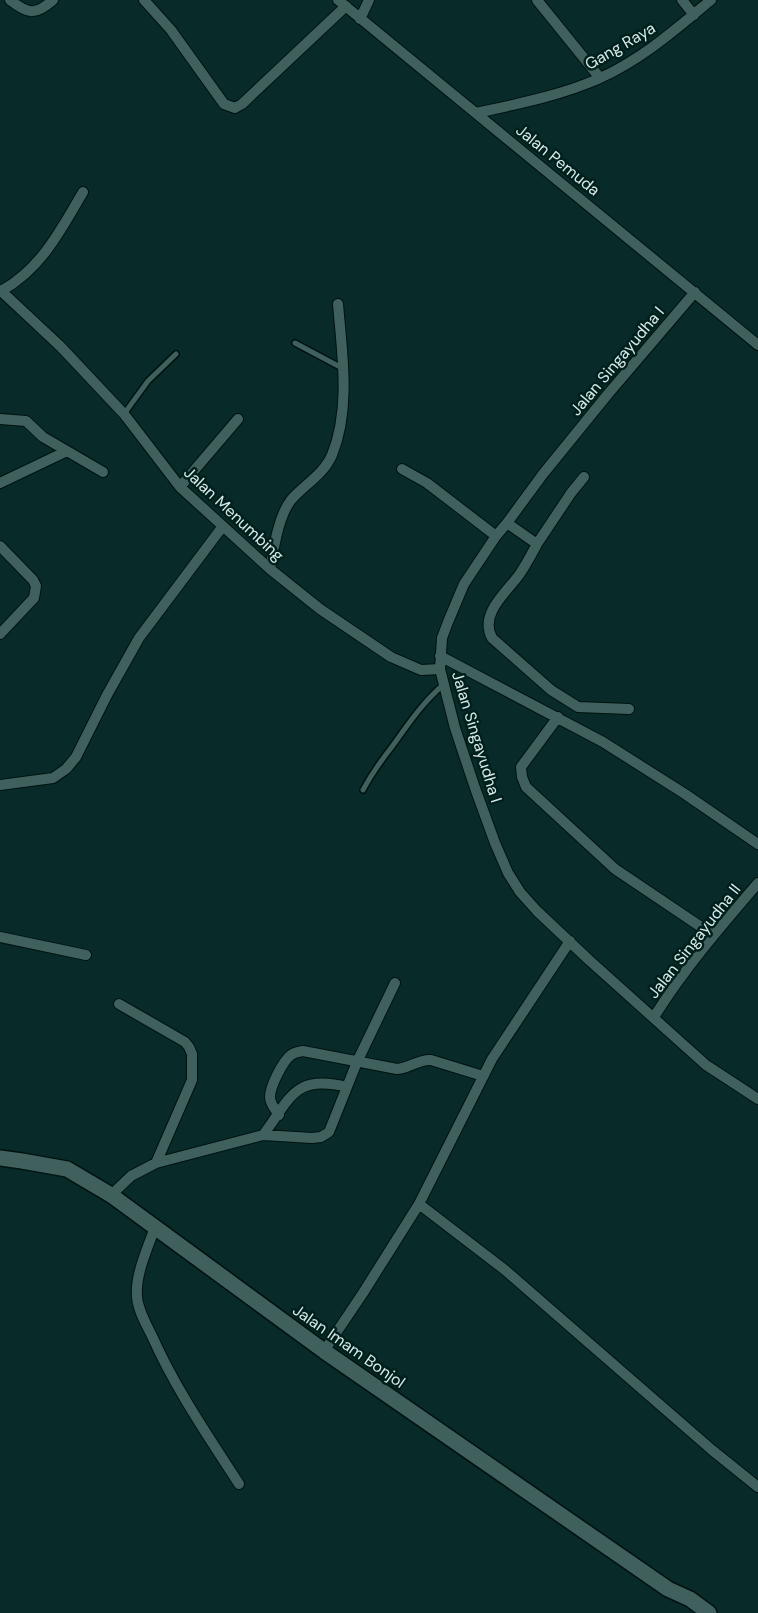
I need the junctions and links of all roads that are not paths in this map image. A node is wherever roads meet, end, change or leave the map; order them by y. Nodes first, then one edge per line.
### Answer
1 (10, 0) edge
2 (52, 0) edge
3 (144, 0) edge
4 (369, 0) edge
5 (537, 0) edge
6 (682, 0) edge
7 (711, 0) edge
8 (342, 3) edge
9 (694, 15) junction
10 (360, 19) junction
11 (600, 78) junction
12 (476, 113) junction
13 (83, 192) dead end
14 (1, 290) edge
15 (694, 292) junction
16 (338, 304) dead end
17 (295, 343) dead end
18 (758, 345) edge
19 (176, 354) dead end
20 (343, 368) junction
21 (124, 414) junction
22 (0, 419) edge
23 (238, 419) dead end
24 (68, 452) junction
25 (402, 469) dead end
26 (102, 472) dead end
27 (584, 477) dead end
28 (0, 483) edge
29 (180, 487) junction
30 (508, 523) junction
31 (223, 526) junction
32 (496, 536) junction
33 (537, 544) junction
34 (0, 546) edge
35 (270, 569) junction
36 (0, 634) edge
37 (440, 656) junction
38 (440, 669) junction
39 (443, 685) junction
40 (628, 709) dead end
41 (558, 717) junction
42 (0, 785) edge
43 (363, 790) dead end
44 (758, 844) edge
45 (758, 883) edge
46 (713, 935) junction
47 (0, 937) edge
48 (570, 941) junction
49 (86, 955) dead end
50 (395, 983) dead end
51 (119, 1004) dead end
52 (654, 1018) junction
53 (356, 1062) junction
54 (483, 1076) junction
55 (347, 1087) junction
56 (758, 1099) edge
57 (279, 1115) junction
58 (263, 1136) junction
59 (0, 1158) edge
60 (156, 1163) junction
61 (111, 1195) junction
62 (419, 1204) junction
63 (155, 1227) junction
64 (324, 1351) junction
65 (238, 1484) dead end
66 (758, 1487) edge
67 (668, 1589) junction
68 (692, 1613) edge
69 (709, 1613) edge

1 - 2 street
3 - 8 street
4 - 10 street
5 - 11 street
6 - 9 street
7 - 9 street, Gang Raya
8 - 10 street, Jalan Pemuda
9 - 11 street, Gang Raya
10 - 12 street, Jalan Pemuda
11 - 12 street, Gang Raya
12 - 15 street, Jalan Pemuda
13 - 14 street
14 - 21 street, Jalan Menumbing
15 - 18 street, Jalan Pemuda
15 - 30 street, Jalan Singayudha I
16 - 20 street
17 - 20 lane
19 - 21 lane
20 - 35 street
21 - 29 street, Jalan Menumbing
22 - 24 street
23 - 29 street
24 - 26 street
24 - 28 street
25 - 32 street
27 - 33 street
29 - 31 street, Jalan Menumbing
30 - 32 street, Jalan Singayudha I
30 - 33 street
31 - 35 street, Jalan Menumbing
31 - 42 street
32 - 37 street, Jalan Singayudha I
33 - 40 street
34 - 36 street
35 - 38 street, Jalan Menumbing
37 - 38 street, Jalan Singayudha I
37 - 41 street
38 - 39 street, Jalan Singayudha I
39 - 43 lane
39 - 48 street, Jalan Singayudha I
41 - 44 street
41 - 46 street
45 - 46 street, Jalan Singayudha II
46 - 52 street, Jalan Singayudha II
47 - 49 street
48 - 52 street, Jalan Singayudha I
48 - 54 street
50 - 53 street
51 - 60 street
52 - 56 street, Jalan Singayudha I
53 - 54 street
53 - 55 street
53 - 57 street
54 - 62 street
55 - 57 street
55 - 58 street
57 - 58 street
58 - 60 street
59 - 61 main road, Jalan Imam Bonjol
60 - 61 street
61 - 63 main road, Jalan Imam Bonjol
62 - 64 street
62 - 66 street
63 - 64 main road, Jalan Imam Bonjol
63 - 65 street
64 - 67 main road, Jalan Imam Bonjol
67 - 68 main road, Jalan Imam Bonjol
67 - 69 main road, Jalan Imam Bonjol

